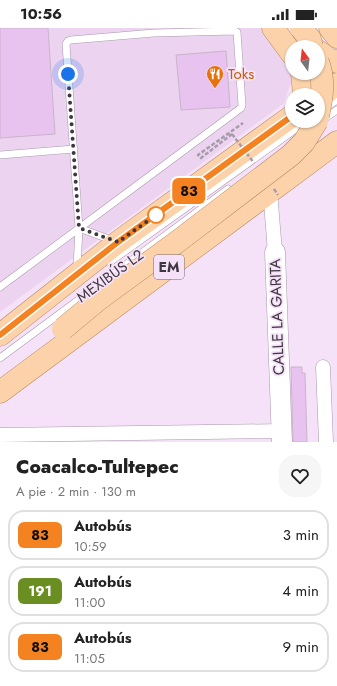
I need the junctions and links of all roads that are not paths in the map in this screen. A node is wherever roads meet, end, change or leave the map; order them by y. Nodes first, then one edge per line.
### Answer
1 (273, 28) edge
2 (294, 28) edge
3 (301, 28) edge
4 (330, 28) edge
5 (215, 29) edge
6 (228, 29) edge
7 (337, 37) edge
8 (304, 40) edge
9 (310, 40) edge
10 (285, 44) edge
11 (325, 56) edge
12 (337, 62) edge
13 (337, 84) edge
14 (325, 93) edge
15 (337, 100) edge
16 (325, 109) edge
17 (337, 110) edge
18 (285, 121) edge
19 (297, 128) edge
20 (313, 128) edge
21 (297, 138) dead end
22 (337, 142) edge
23 (74, 149) junction
24 (0, 155) edge
25 (234, 185) dead end
26 (270, 191) junction
27 (79, 228) junction
28 (118, 242) junction
29 (274, 252) joint
30 (102, 268) dead end
31 (76, 274) junction
32 (0, 287) edge
33 (25, 324) dead end
34 (0, 335) edge
35 (0, 343) edge
36 (0, 358) edge
37 (323, 367) dead end
38 (0, 374) edge
39 (0, 392) edge
40 (331, 397) edge
41 (0, 436) edge
42 (236, 437) edge
43 (282, 437) edge
44 (36, 438) edge
45 (104, 438) edge
46 (170, 438) edge
47 (326, 442) edge

1 - 10 main road
2 - 8 main road
3 - 9 main road, bridge
4 - 7 main road
5 - 6 lane
5 - 23 lane
6 - 27 lane
11 - 12 main road
13 - 14 main road
15 - 16 lane
17 - 21 lane
18 - 28 main road
19 - 30 lane, MEXIBÚS L2
20 - 38 main road, bridge
22 - 26 main road, EM
23 - 24 lane
23 - 27 lane
25 - 36 lane, MEXIBÚS L2
26 - 29 street, CALLE LA GARITA
26 - 39 main road, EM
27 - 28 lane
27 - 31 lane
27 - 32 lane
28 - 31 main road
29 - 43 street, CALLE LA GARITA
31 - 34 main road
33 - 35 lane
37 - 40 street
40 - 47 street
41 - 44 street
42 - 43 street
42 - 46 street
44 - 45 street
45 - 46 street

